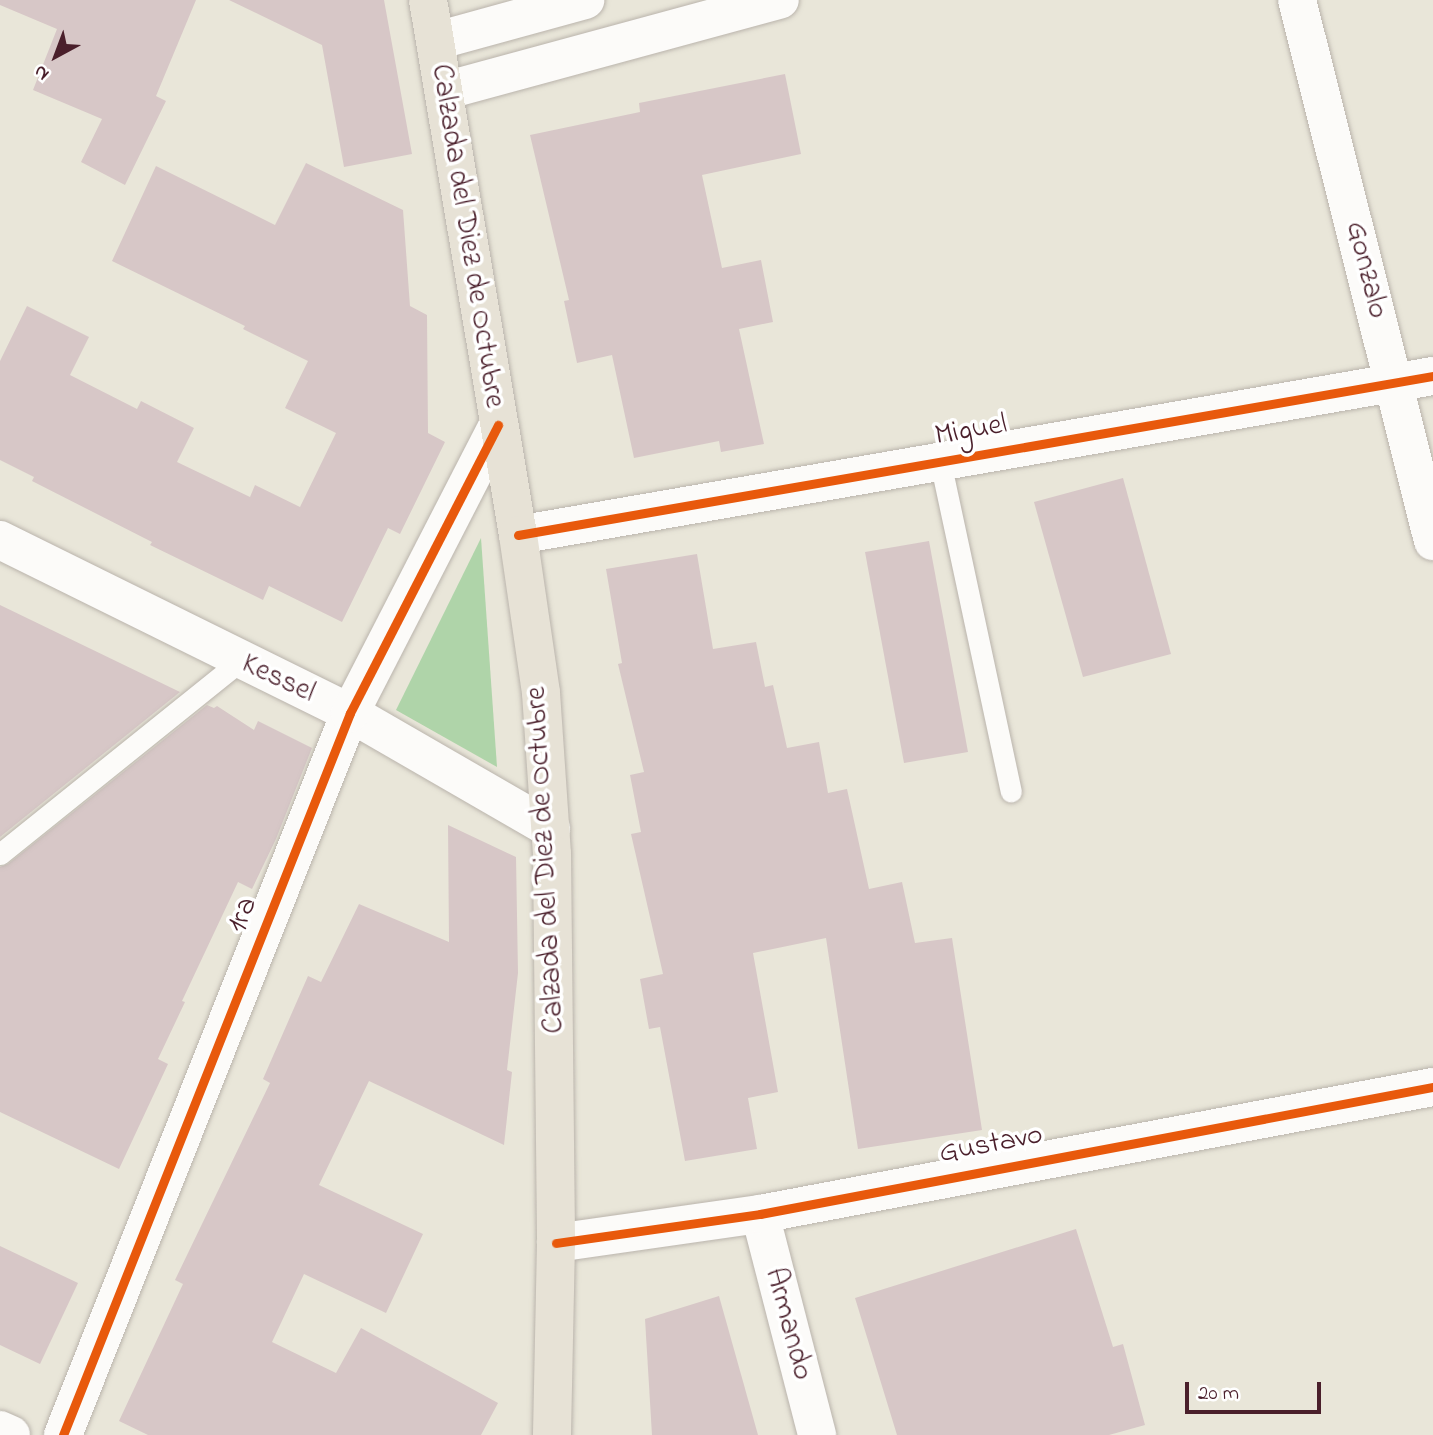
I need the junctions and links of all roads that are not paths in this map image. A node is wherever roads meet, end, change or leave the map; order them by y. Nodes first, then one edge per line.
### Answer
1 (428, 0) edge
2 (585, 0) edge
3 (780, 0) edge
4 (1297, 0) edge
5 (436, 41) junction
6 (443, 91) junction
7 (1433, 376) edge
8 (1395, 383) junction
9 (498, 425) junction
10 (940, 461) junction
11 (518, 535) junction
12 (0, 540) edge
13 (1433, 541) edge
14 (240, 661) junction
15 (350, 713) junction
16 (1011, 792) dead end
17 (551, 829) junction
18 (0, 854) edge
19 (1433, 1087) edge
20 (760, 1214) junction
21 (556, 1243) junction
22 (0, 1430) edge
23 (10, 1435) edge
24 (62, 1435) edge
25 (552, 1435) edge
26 (817, 1435) edge

1 - 5 main road, Calzada del Diez de Octubre
2 - 5 street
3 - 6 street
4 - 8 street, Gonzalo
5 - 6 main road, Calzada del Diez de Octubre
6 - 9 main road, Calzada del Diez de Octubre
7 - 8 street, Miguel
8 - 10 street, Miguel
8 - 13 street, Gonzalo
9 - 11 main road, Calzada del Diez de Octubre
9 - 15 street, 1ra
10 - 11 street, Miguel
10 - 16 lane
11 - 17 main road, Calzada del Diez de Octubre
12 - 14 street, Kessel
14 - 15 street, Kessel
14 - 18 lane
15 - 17 street, Kessel
15 - 24 street, 1ra
17 - 21 main road, Calzada del Diez de Octubre
19 - 20 street, Gustavo
20 - 21 street, Gustavo
20 - 26 street, Armando
21 - 25 main road, Calzada del Diez de Octubre
22 - 23 street

